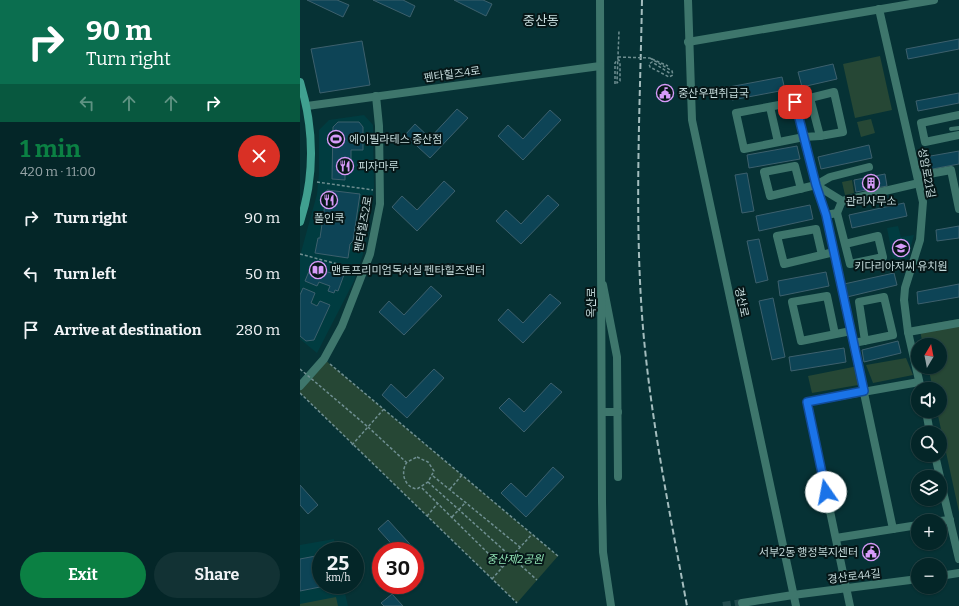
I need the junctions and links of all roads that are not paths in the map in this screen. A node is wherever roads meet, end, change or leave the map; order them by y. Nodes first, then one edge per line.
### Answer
1 (600, 0) edge
2 (688, 0) edge
3 (877, 0) edge
4 (934, 0) edge
5 (879, 9) junction
6 (688, 42) junction
7 (600, 66) junction
8 (300, 82) edge
9 (376, 96) junction
10 (810, 98) junction
11 (795, 102) junction
12 (307, 106) junction
13 (770, 107) junction
14 (959, 115) edge
15 (959, 128) edge
16 (951, 129) dead end
17 (959, 135) edge
18 (820, 136) junction
19 (804, 137) junction
20 (778, 142) junction
21 (869, 167) dead end
22 (919, 180) junction
23 (816, 185) junction
24 (801, 189) junction
25 (842, 201) junction
26 (959, 209) edge
27 (837, 213) junction
28 (826, 215) junction
29 (300, 222) edge
30 (845, 244) junction
31 (834, 252) junction
32 (822, 255) junction
33 (602, 274) junction
34 (959, 322) edge
35 (851, 331) junction
36 (908, 332) junction
37 (835, 334) junction
38 (865, 341) junction
39 (854, 343) junction
40 (919, 382) edge
41 (300, 386) edge
42 (911, 386) edge
43 (864, 391) junction
44 (602, 412) junction
45 (618, 412) junction
46 (618, 477) dead end
47 (947, 506) edge
48 (947, 520) edge
49 (950, 520) junction
50 (911, 526) edge
51 (893, 529) junction
52 (836, 538) junction
53 (959, 559) edge
54 (959, 573) edge
55 (947, 575) edge
56 (911, 580) edge
57 (846, 589) junction
58 (793, 595) junction
59 (742, 603) dead end
60 (611, 606) edge
61 (796, 606) edge
62 (850, 606) edge

1 - 7 street, 옥산로
2 - 6 street, 경산로
3 - 5 street, 성암로21길
4 - 5 street
5 - 6 street
5 - 22 street, 성암로21길
6 - 58 street, 경산로
7 - 9 street, 펜타힐즈4로
7 - 33 street, 옥산로
8 - 12 main road
9 - 12 street, 펜타힐즈4로
9 - 41 street, 펜타힐즈2로
10 - 11 street
10 - 18 street
10 - 18 street
11 - 13 street
11 - 19 street
12 - 29 main road
13 - 20 street
13 - 20 street
14 - 17 street
15 - 16 lane
18 - 19 street
19 - 20 street
19 - 23 street
21 - 23 street
22 - 25 street
22 - 26 street
22 - 36 street, 성암로21길
23 - 24 street
23 - 25 street
23 - 28 street
24 - 24 street
25 - 27 street
27 - 28 street
27 - 30 street
28 - 31 street
30 - 30 street
31 - 32 street
31 - 35 street
32 - 32 street
33 - 44 street, 옥산로
33 - 45 street
34 - 36 street
35 - 37 street
35 - 39 street
36 - 40 street, 성암로21길
37 - 37 street
38 - 38 street
38 - 39 street
39 - 43 street
42 - 43 street
43 - 51 street
43 - 52 street
44 - 45 street
44 - 60 street, 옥산로
45 - 46 street
47 - 49 street
48 - 49 street
49 - 53 street
50 - 51 street
51 - 52 street
52 - 57 street
54 - 55 street
56 - 57 street, 경산로44길
57 - 58 street, 경산로44길
57 - 62 street
58 - 59 street, 경산로44길
58 - 61 street, 경산로

